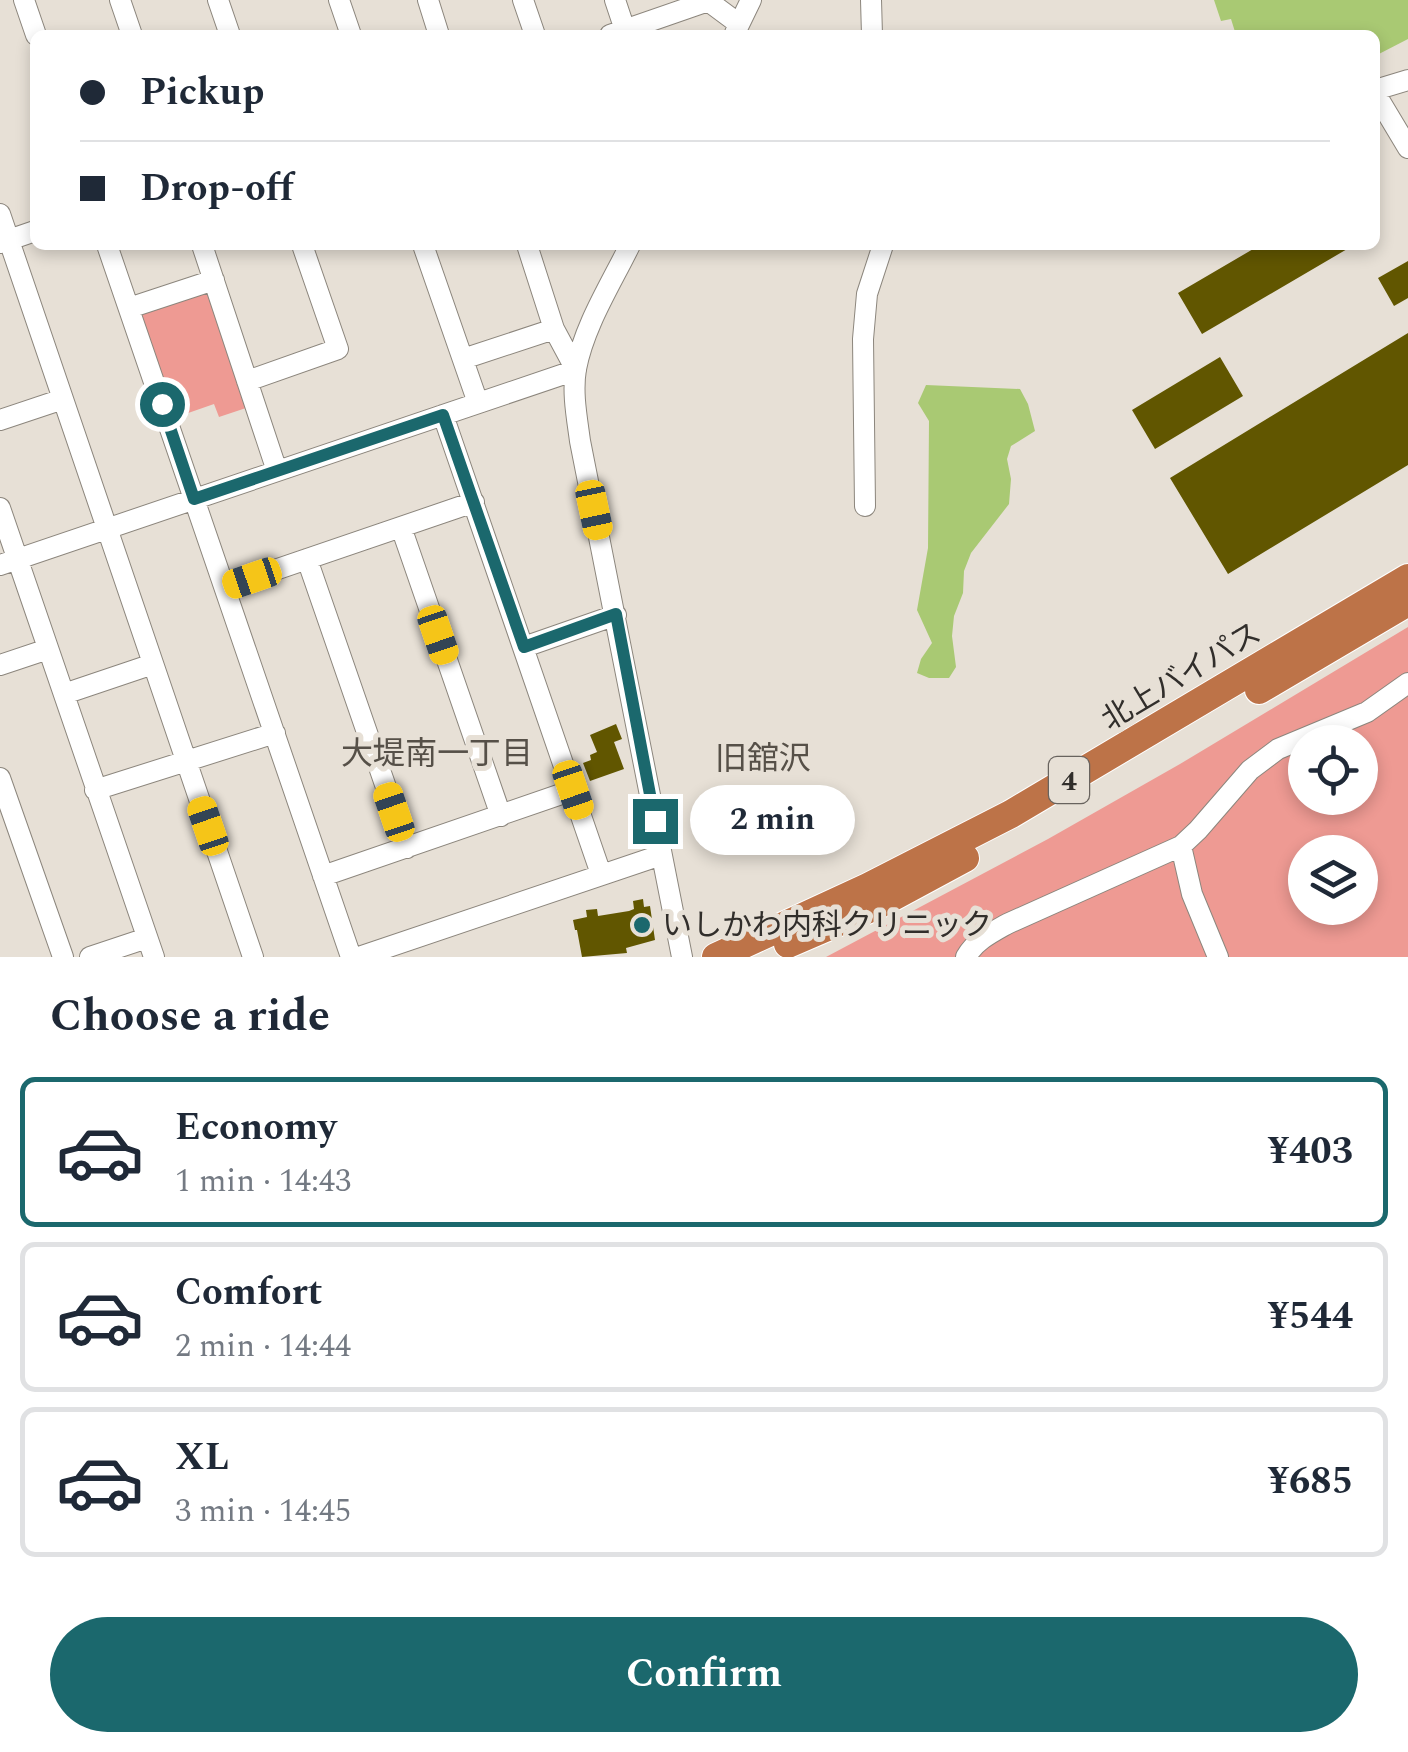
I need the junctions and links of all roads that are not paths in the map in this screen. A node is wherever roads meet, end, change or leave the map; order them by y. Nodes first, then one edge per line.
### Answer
1 (24, 0) edge
2 (120, 0) edge
3 (218, 0) edge
4 (339, 0) edge
5 (428, 0) edge
6 (523, 0) edge
7 (615, 0) edge
8 (707, 0) edge
9 (751, 0) edge
10 (870, 0) edge
11 (34, 30) edge
12 (130, 30) edge
13 (228, 30) edge
14 (349, 30) edge
15 (437, 30) edge
16 (533, 30) edge
17 (617, 30) edge
18 (623, 30) edge
19 (736, 30) edge
20 (872, 30) edge
21 (1408, 80) edge
22 (1380, 90) edge
23 (1380, 100) edge
24 (1408, 148) edge
25 (0, 214) edge
26 (30, 233) edge
27 (4, 242) edge
28 (110, 250) edge
29 (204, 250) edge
30 (304, 250) edge
31 (426, 250) edge
32 (530, 250) edge
33 (628, 250) edge
34 (881, 250) edge
35 (214, 280) junction
36 (129, 308) junction
37 (554, 329) junction
38 (463, 358) junction
39 (576, 370) junction
40 (247, 381) junction
41 (63, 398) junction
42 (478, 403) junction
43 (443, 415) junction
44 (0, 420) edge
45 (277, 471) junction
46 (194, 499) junction
47 (474, 502) junction
48 (865, 506) dead end
49 (0, 508) edge
50 (401, 527) junction
51 (107, 528) junction
52 (307, 558) junction
53 (9, 562) edge
54 (1408, 578) edge
55 (225, 587) junction
56 (1408, 602) edge
57 (616, 614) junction
58 (524, 647) junction
59 (48, 649) junction
60 (153, 664) junction
61 (0, 665) edge
62 (1408, 682) edge
63 (64, 694) junction
64 (274, 733) junction
65 (186, 760) junction
66 (0, 778) edge
67 (95, 790) junction
68 (573, 790) junction
69 (500, 816) junction
70 (1181, 846) junction
71 (407, 848) junction
72 (661, 855) junction
73 (602, 874) junction
74 (323, 876) junction
75 (150, 947) edge
76 (63, 957) edge
77 (90, 957) edge
78 (253, 957) edge
79 (355, 957) edge
80 (682, 957) edge
81 (716, 957) edge
82 (762, 957) edge
83 (966, 957) edge
84 (1218, 957) edge

1 - 11 street
2 - 12 street
3 - 13 street
4 - 14 street
5 - 15 street
6 - 16 street
7 - 17 street
8 - 18 street
8 - 19 street
9 - 19 street
10 - 20 street
21 - 22 street
23 - 24 street
25 - 27 street
26 - 27 street
27 - 41 street
28 - 36 street
29 - 35 street
30 - 40 street
31 - 38 street
32 - 37 street
33 - 39 street
34 - 48 street
35 - 36 street
35 - 40 street
36 - 46 street
37 - 38 street
37 - 39 street
38 - 42 street
39 - 42 street
39 - 57 street
40 - 45 street
41 - 44 street
41 - 51 street
42 - 43 street
43 - 45 street
43 - 47 street
45 - 46 street
46 - 51 street
46 - 55 street
47 - 50 street
47 - 58 street
49 - 53 street
50 - 52 street
50 - 69 street
51 - 53 street
51 - 60 street
52 - 55 street
52 - 71 street
53 - 59 street
54 - 81 highway, 北上バイパス / 4
55 - 64 street
56 - 82 highway, 北上バイパス / 4
57 - 58 street
57 - 72 street
58 - 68 street
59 - 61 street
59 - 63 street
60 - 63 street
60 - 65 street
62 - 70 street
63 - 67 street
64 - 65 street
64 - 74 street
65 - 67 street
65 - 78 street
66 - 76 street
67 - 75 street
68 - 69 street
68 - 73 street
69 - 71 street
70 - 83 street
70 - 84 street
71 - 74 street
72 - 73 street
72 - 80 street
73 - 79 street
74 - 79 street
75 - 77 street

